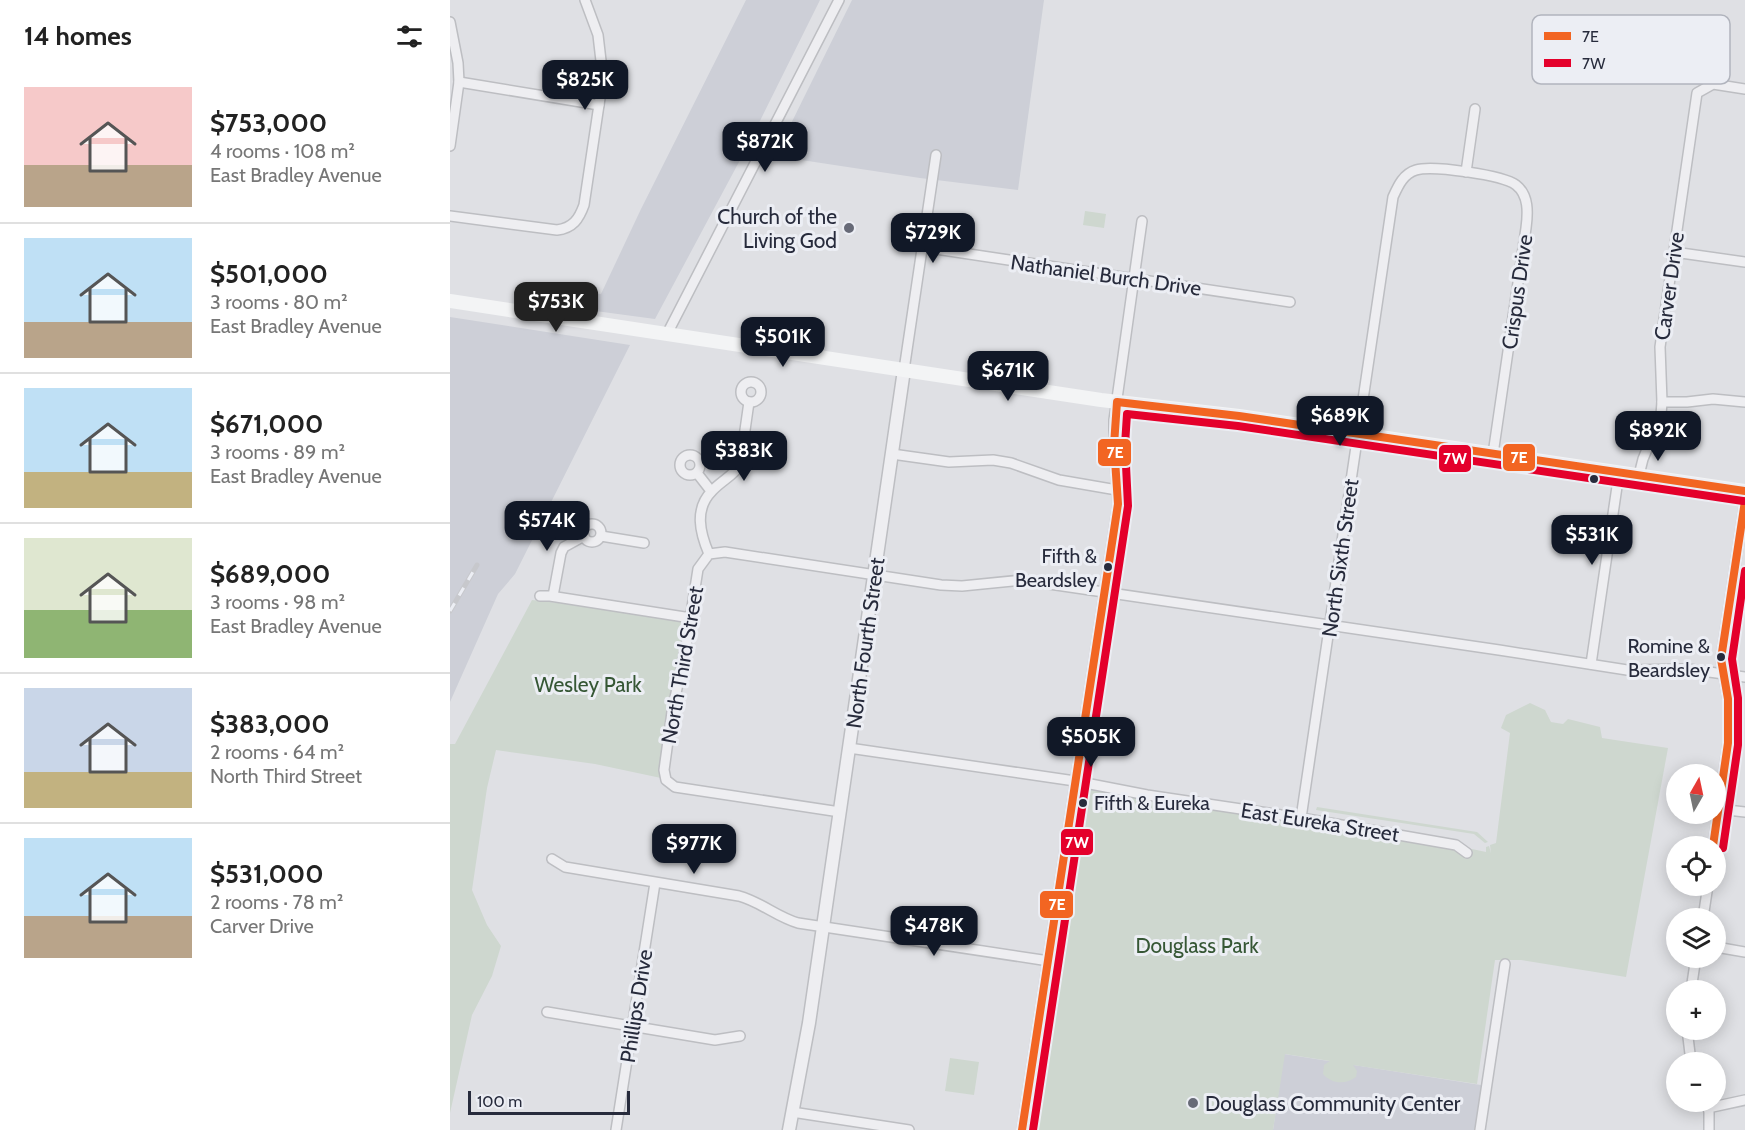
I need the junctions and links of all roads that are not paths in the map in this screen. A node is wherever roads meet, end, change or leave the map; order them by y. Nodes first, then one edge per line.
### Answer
1 (585, 0) edge
2 (839, 0) edge
3 (450, 22) edge
4 (459, 82) junction
5 (1745, 89) edge
6 (599, 105) junction
7 (1475, 109) dead end
8 (450, 146) edge
9 (936, 155) dead end
10 (1466, 172) junction
11 (450, 216) edge
12 (1142, 221) dead end
13 (922, 247) junction
14 (1674, 252) junction
15 (1745, 262) edge
16 (1134, 279) junction
17 (450, 301) edge
18 (1290, 302) dead end
19 (667, 334) junction
20 (904, 370) junction
21 (749, 402) dead end
22 (1117, 402) junction
23 (1662, 402) junction
24 (1745, 402) edge
25 (1359, 434) junction
26 (892, 454) junction
27 (1493, 454) junction
28 (697, 473) dead end
29 (1619, 473) junction
30 (1639, 476) junction
31 (1117, 490) junction
32 (711, 491) junction
33 (1745, 491) edge
34 (1745, 501) edge
35 (584, 536) junction
36 (601, 536) junction
37 (644, 543) dead end
38 (709, 554) junction
39 (875, 575) junction
40 (1105, 591) junction
41 (540, 596) dead end
42 (553, 596) junction
43 (691, 618) junction
44 (1330, 625) junction
45 (1591, 664) junction
46 (1724, 674) junction
47 (1745, 677) edge
48 (849, 747) junction
49 (1725, 764) edge
50 (1075, 782) junction
51 (1726, 810) edge
52 (840, 812) junction
53 (1745, 812) edge
54 (1301, 818) junction
55 (1467, 853) dead end
56 (552, 859) dead end
57 (655, 883) junction
58 (823, 927) junction
59 (1726, 949) edge
60 (1745, 952) edge
61 (1049, 961) junction
62 (1505, 964) dead end
63 (547, 1012) dead end
64 (633, 1027) junction
65 (740, 1036) dead end
66 (1745, 1101) edge
67 (1726, 1102) edge
68 (792, 1112) junction
69 (1708, 1112) edge
70 (616, 1130) edge
71 (789, 1130) edge
72 (909, 1130) edge
73 (1022, 1130) edge
74 (1480, 1130) edge
75 (1709, 1130) edge

1 - 6 street
2 - 19 street
3 - 4 street
4 - 6 street
4 - 8 street
5 - 14 street, Carver Drive
6 - 11 street
7 - 10 street
9 - 13 street, North Fourth Street
10 - 25 street, North Sixth Street
10 - 27 street, Crispus Drive
12 - 16 street
13 - 16 street, Nathaniel Burch Drive
13 - 20 street, North Fourth Street
14 - 15 street
14 - 23 street, Carver Drive
16 - 18 street, Nathaniel Burch Drive
16 - 22 street
17 - 19 main road
19 - 20 main road
20 - 22 main road
20 - 26 street, North Fourth Street
21 - 32 street
22 - 25 main road
22 - 31 street
23 - 24 street
23 - 30 street, Carver Drive
25 - 27 main road
25 - 44 street, North Sixth Street
26 - 31 street
26 - 39 street, North Fourth Street
27 - 29 main road
28 - 32 street
29 - 30 main road
29 - 45 street
30 - 33 main road
31 - 40 street
32 - 38 street
34 - 46 street
35 - 36 street
35 - 36 street
35 - 42 street
36 - 37 street
38 - 39 street
38 - 43 street, North Third Street
39 - 40 street
39 - 48 street, North Fourth Street
40 - 44 street
40 - 50 street
41 - 42 street
42 - 43 street
43 - 52 street, North Third Street
44 - 45 street
44 - 54 street, North Sixth Street
45 - 46 street
46 - 47 street
46 - 49 street
48 - 50 street, East Eureka Street
48 - 52 street, North Fourth Street
50 - 54 street, East Eureka Street
50 - 61 street
51 - 53 street
52 - 58 street, North Fourth Street
54 - 55 street, East Eureka Street
56 - 57 street
57 - 58 street
57 - 64 street, Phillips Drive
58 - 61 street
58 - 68 street, North Fourth Street
59 - 60 street
61 - 73 street
62 - 74 street
63 - 64 street
64 - 65 street
64 - 70 street, Phillips Drive
66 - 67 street
68 - 71 street, North Fourth Street
68 - 72 street
69 - 75 street

